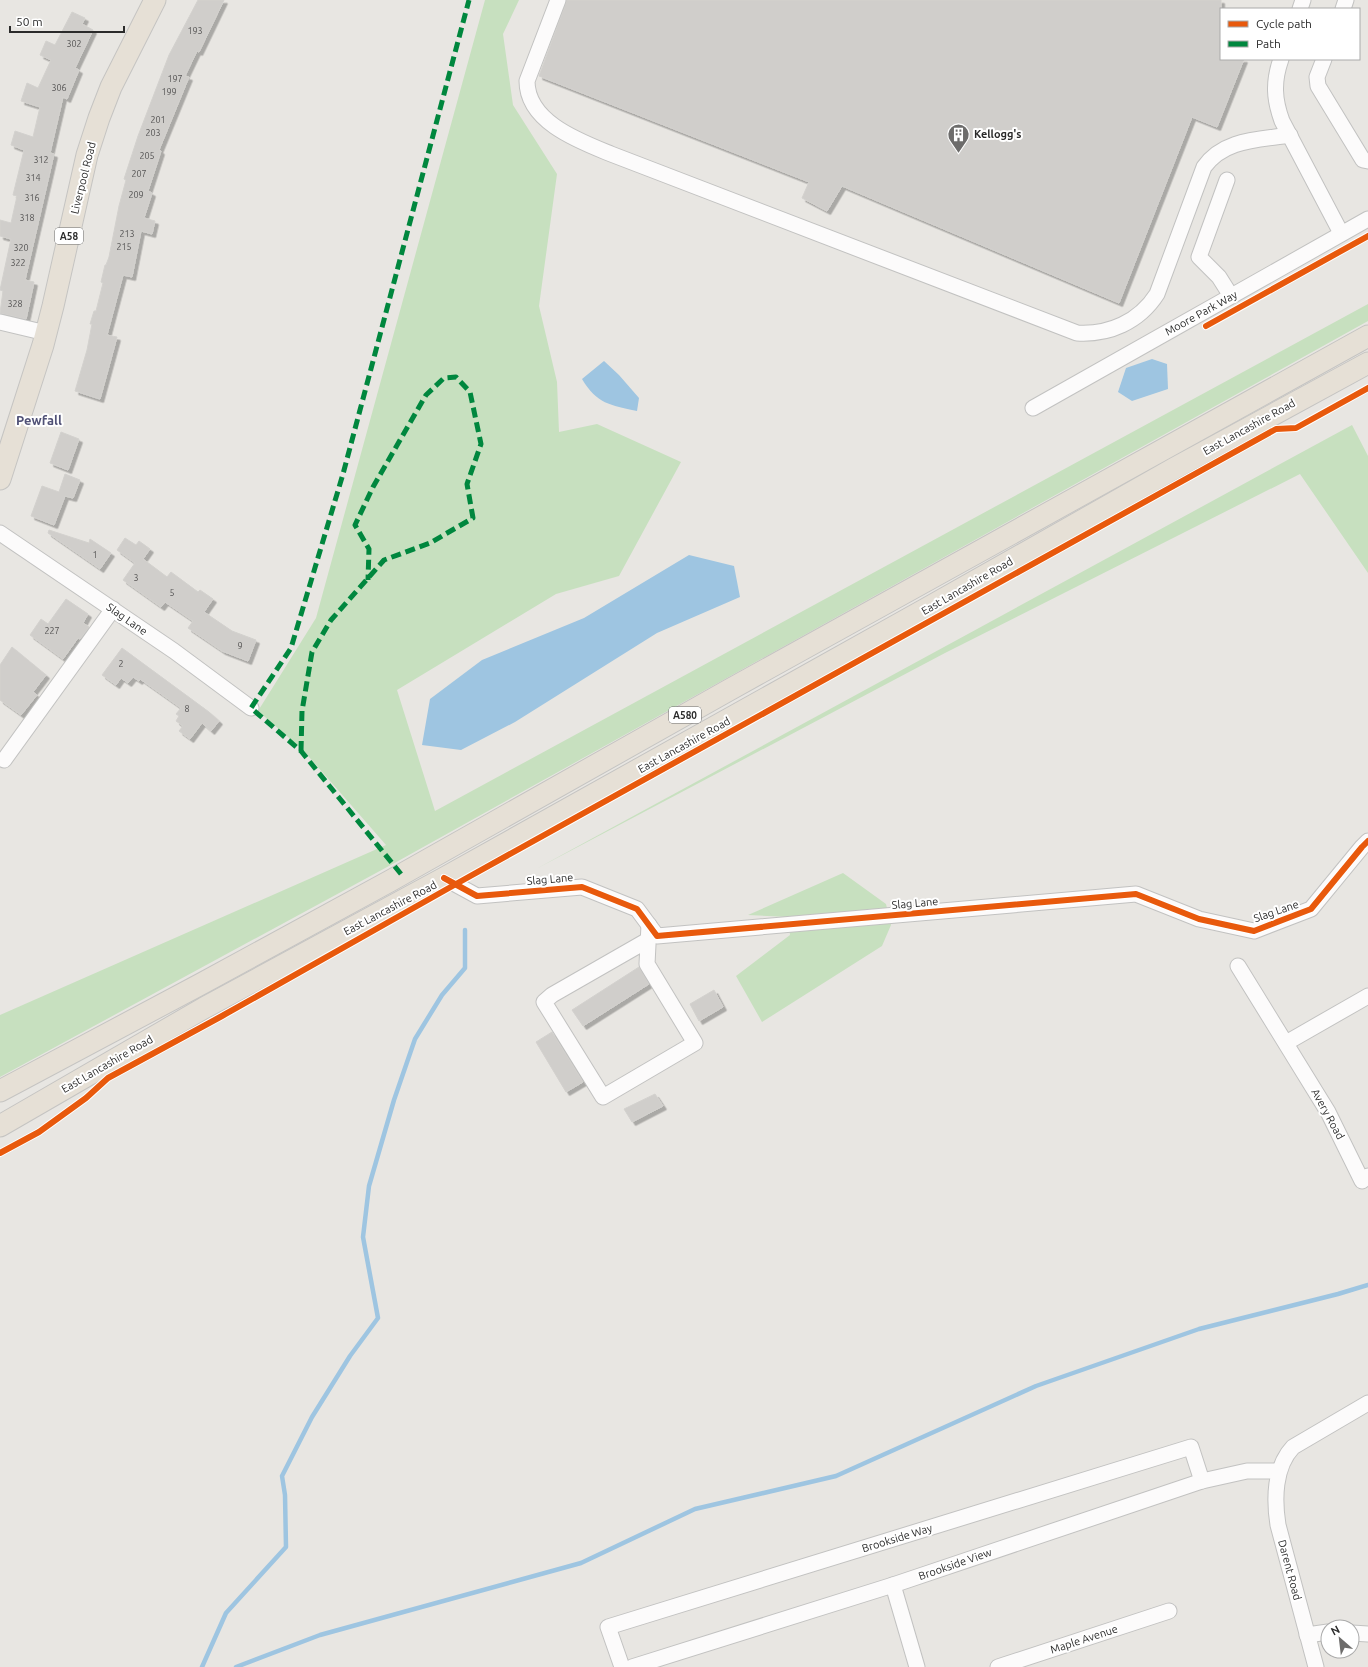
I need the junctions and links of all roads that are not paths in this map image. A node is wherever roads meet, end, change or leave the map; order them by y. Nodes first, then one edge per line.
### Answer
1 (155, 0) edge
2 (558, 0) edge
3 (1281, 60) edge
4 (1324, 60) edge
5 (1290, 135) junction
6 (1368, 161) edge
7 (1226, 180) dead end
8 (1368, 218) edge
9 (1341, 233) junction
10 (1231, 296) junction
11 (0, 322) edge
12 (46, 333) junction
13 (1368, 336) edge
14 (1368, 363) edge
15 (1033, 408) dead end
16 (0, 479) edge
17 (0, 533) edge
18 (113, 609) junction
19 (251, 708) dead end
20 (4, 760) dead end
21 (1368, 841) edge
22 (415, 866) junction
23 (436, 883) junction
24 (649, 925) junction
25 (648, 940) junction
26 (1238, 966) dead end
27 (1368, 996) edge
28 (1286, 1043) junction
29 (0, 1091) edge
30 (0, 1126) edge
31 (1368, 1176) edge
32 (1368, 1403) edge
33 (1279, 1471) junction
34 (1202, 1481) junction
35 (893, 1585) junction
36 (1169, 1611) dead end
37 (1320, 1633) edge
38 (1307, 1635) junction
39 (622, 1667) edge
40 (632, 1667) edge
41 (917, 1667) edge
42 (998, 1667) edge
43 (1316, 1667) edge

1 - 12 highway, Liverpool Road / A58
2 - 5 street
3 - 5 street
4 - 6 street
5 - 9 street
7 - 10 street
8 - 9 street, Moore Park Way
9 - 10 street, Moore Park Way
10 - 15 street, Moore Park Way
11 - 12 street
12 - 16 highway, Liverpool Road / A58
13 - 22 highway, East Lancashire Road / A580
14 - 23 highway, East Lancashire Road / A580
17 - 18 street, Slag Lane
18 - 19 street, Slag Lane
18 - 20 street
21 - 24 street, Slag Lane
22 - 23 highway
22 - 29 highway, East Lancashire Road / A580
23 - 24 street, Slag Lane
23 - 30 highway, East Lancashire Road / A580
24 - 25 street
25 - 25 street
26 - 28 street, Avery Road
27 - 28 street
28 - 31 street, Avery Road
32 - 33 street
33 - 34 street, Brookside View
33 - 38 street, Darent Road
34 - 35 street, Brookside View
34 - 39 street, Brookside Way
35 - 40 street, Brookside View
35 - 41 street
36 - 42 street, Maple Avenue
37 - 38 street
38 - 43 street, Darent Road

